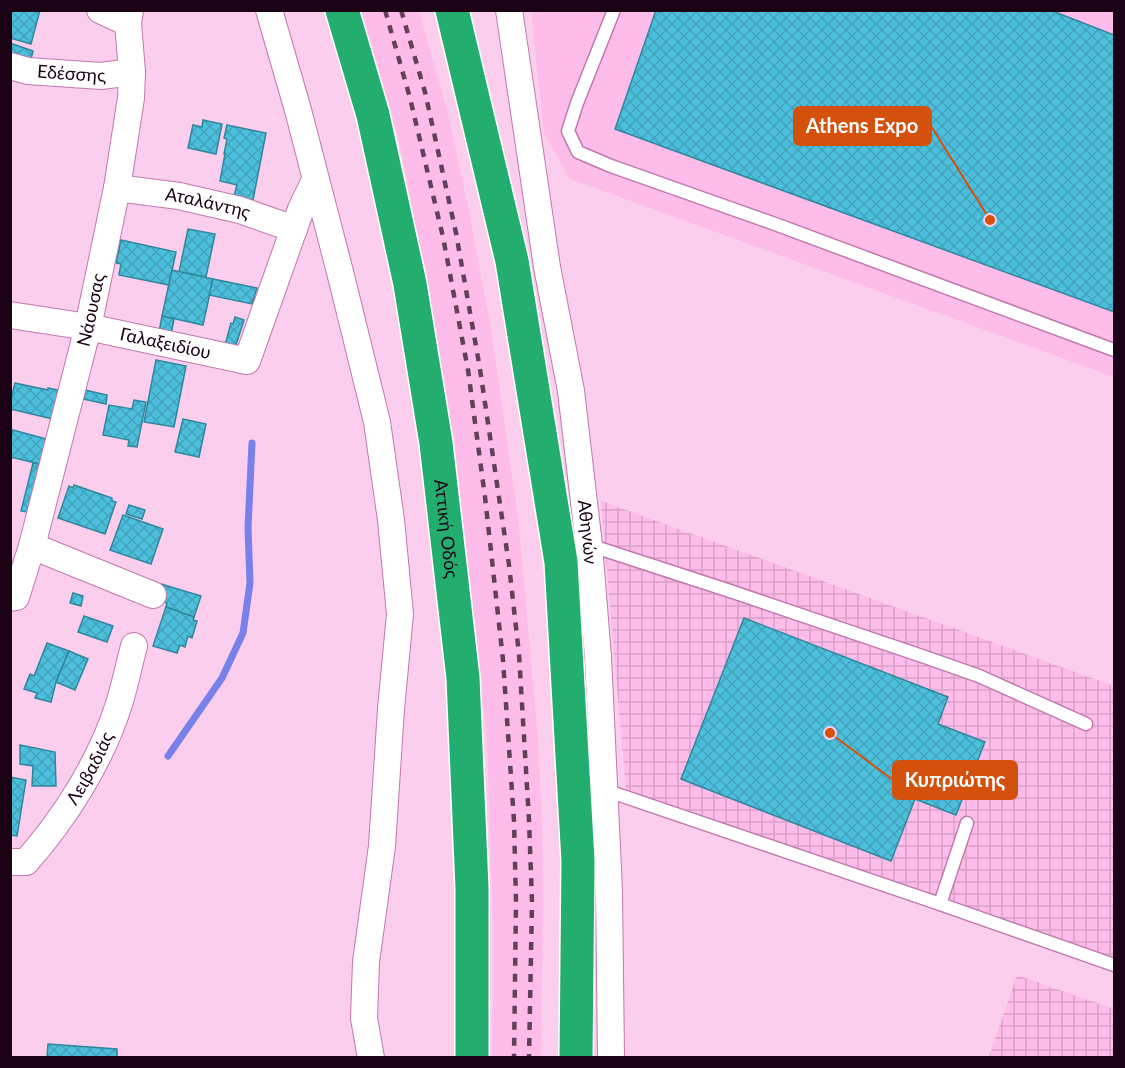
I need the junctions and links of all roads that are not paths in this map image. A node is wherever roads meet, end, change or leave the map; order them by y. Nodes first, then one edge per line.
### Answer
1 (100, 10) edge
2 (269, 10) edge
3 (342, 10) edge
4 (452, 10) edge
5 (509, 10) edge
6 (614, 10) edge
7 (129, 17) edge
8 (10, 66) edge
9 (132, 72) junction
10 (315, 180) junction
11 (117, 188) junction
12 (294, 229) junction
13 (12, 321) edge
14 (88, 327) junction
15 (1114, 350) edge
16 (589, 545) junction
17 (32, 546) junction
18 (153, 595) dead end
19 (10, 598) edge
20 (134, 646) dead end
21 (1086, 724) dead end
22 (604, 790) junction
23 (967, 823) dead end
24 (10, 862) edge
25 (940, 903) junction
26 (1114, 965) edge
27 (371, 1058) edge
28 (472, 1058) edge
29 (576, 1058) edge
30 (611, 1058) edge

1 - 7 street
2 - 10 street
3 - 28 highway, Αττική Οδός
4 - 29 highway
5 - 16 street, Αθηνών
6 - 15 lane
7 - 9 street, Νάουσας
8 - 9 street, Εδέσσης
9 - 11 street, Νάουσας
10 - 12 street
10 - 27 street
11 - 12 street, Αταλάντης
11 - 14 street, Νάουσας
12 - 14 street, Γαλαξειδίου
13 - 14 street, Γαλαξειδίου
14 - 17 street, Νάουσας
16 - 21 lane
16 - 22 street, Αθηνών
17 - 18 street
17 - 19 street, Νάουσας
20 - 24 street, Λειβαδιάς
22 - 25 lane
22 - 30 street, Αθηνών
23 - 25 lane
25 - 26 lane

